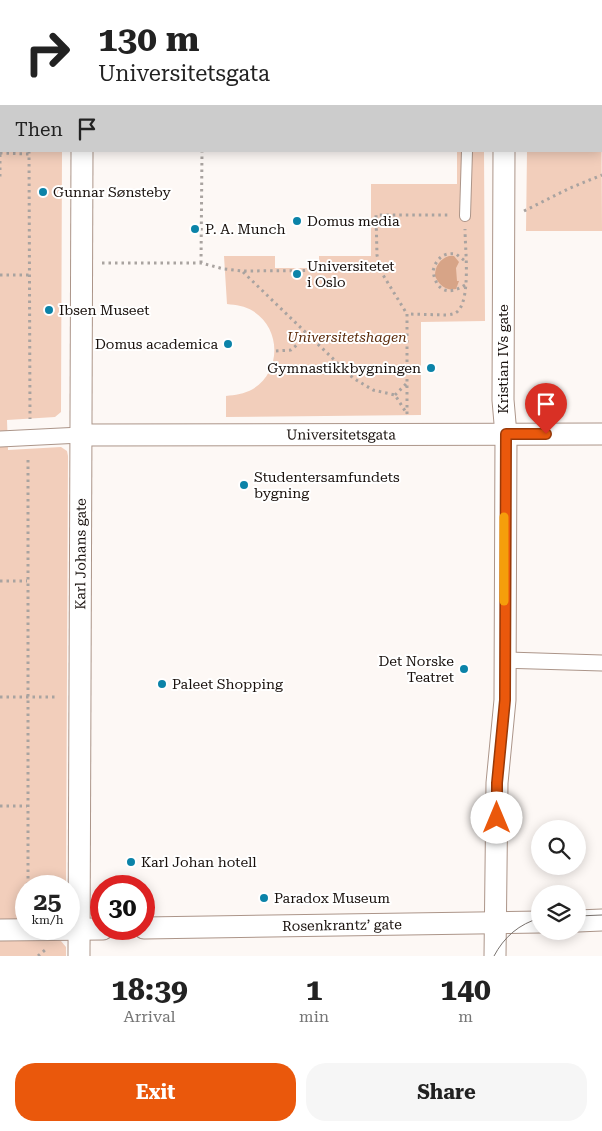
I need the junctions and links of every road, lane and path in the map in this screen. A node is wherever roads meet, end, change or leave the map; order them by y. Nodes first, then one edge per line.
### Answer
1 (0, 148) edge
2 (29, 152) edge
3 (82, 152) edge
4 (202, 152) edge
5 (467, 152) edge
6 (504, 152) edge
7 (0, 153) edge
8 (602, 176) edge
9 (0, 177) edge
10 (521, 212) dead end
11 (465, 216) junction
12 (465, 261) junction
13 (100, 263) dead end
14 (201, 263) junction
15 (380, 270) junction
16 (242, 271) junction
17 (0, 275) edge
18 (29, 275) junction
19 (465, 285) junction
20 (407, 314) junction
21 (308, 335) junction
22 (276, 351) dead end
23 (407, 382) junction
24 (395, 395) junction
25 (30, 419) dead end
26 (506, 434) junction
27 (602, 434) edge
28 (81, 435) junction
29 (0, 439) edge
30 (28, 460) dead end
31 (0, 581) edge
32 (27, 581) junction
33 (504, 660) junction
34 (602, 663) edge
35 (0, 697) edge
36 (27, 697) junction
37 (56, 697) dead end
38 (0, 806) edge
39 (27, 806) junction
40 (28, 875) edge
41 (78, 875) edge
42 (602, 920) edge
43 (586, 921) edge
44 (531, 922) edge
45 (496, 924) junction
46 (155, 928) edge
47 (0, 930) edge
48 (15, 930) edge
49 (78, 940) edge
50 (79, 956) edge
51 (495, 956) edge

1 - 7 path
2 - 7 path
2 - 18 path
3 - 28 street, Karl Johans gate
4 - 14 path
5 - 11 lane
6 - 26 street, Kristian IVs gate
7 - 9 path
8 - 10 path
11 - 12 path
11 - 15 path
12 - 19 path
12 - 19 path
13 - 14 path
14 - 16 path
15 - 16 path
15 - 20 path
16 - 21 path
17 - 18 path
18 - 25 path
19 - 20 path
20 - 23 path
21 - 22 path
21 - 24 path
23 - 24 path
23 - 24 path
26 - 27 street, Universitetsgata
26 - 28 street, Universitetsgata
26 - 33 street, Kristian IVs gate
28 - 29 street
28 - 41 street, Karl Johans gate
30 - 32 path
31 - 32 path
32 - 36 path
33 - 34 street
33 - 45 street, Kristian IVs gate
35 - 36 path
36 - 37 path
36 - 39 path
38 - 39 path
39 - 40 path
42 - 43 street
44 - 45 street, Rosenkrantz’ gate
45 - 46 street, Rosenkrantz’ gate
45 - 51 street, Kristian IVs gate
47 - 48 street
49 - 50 street, Karl Johans gate

